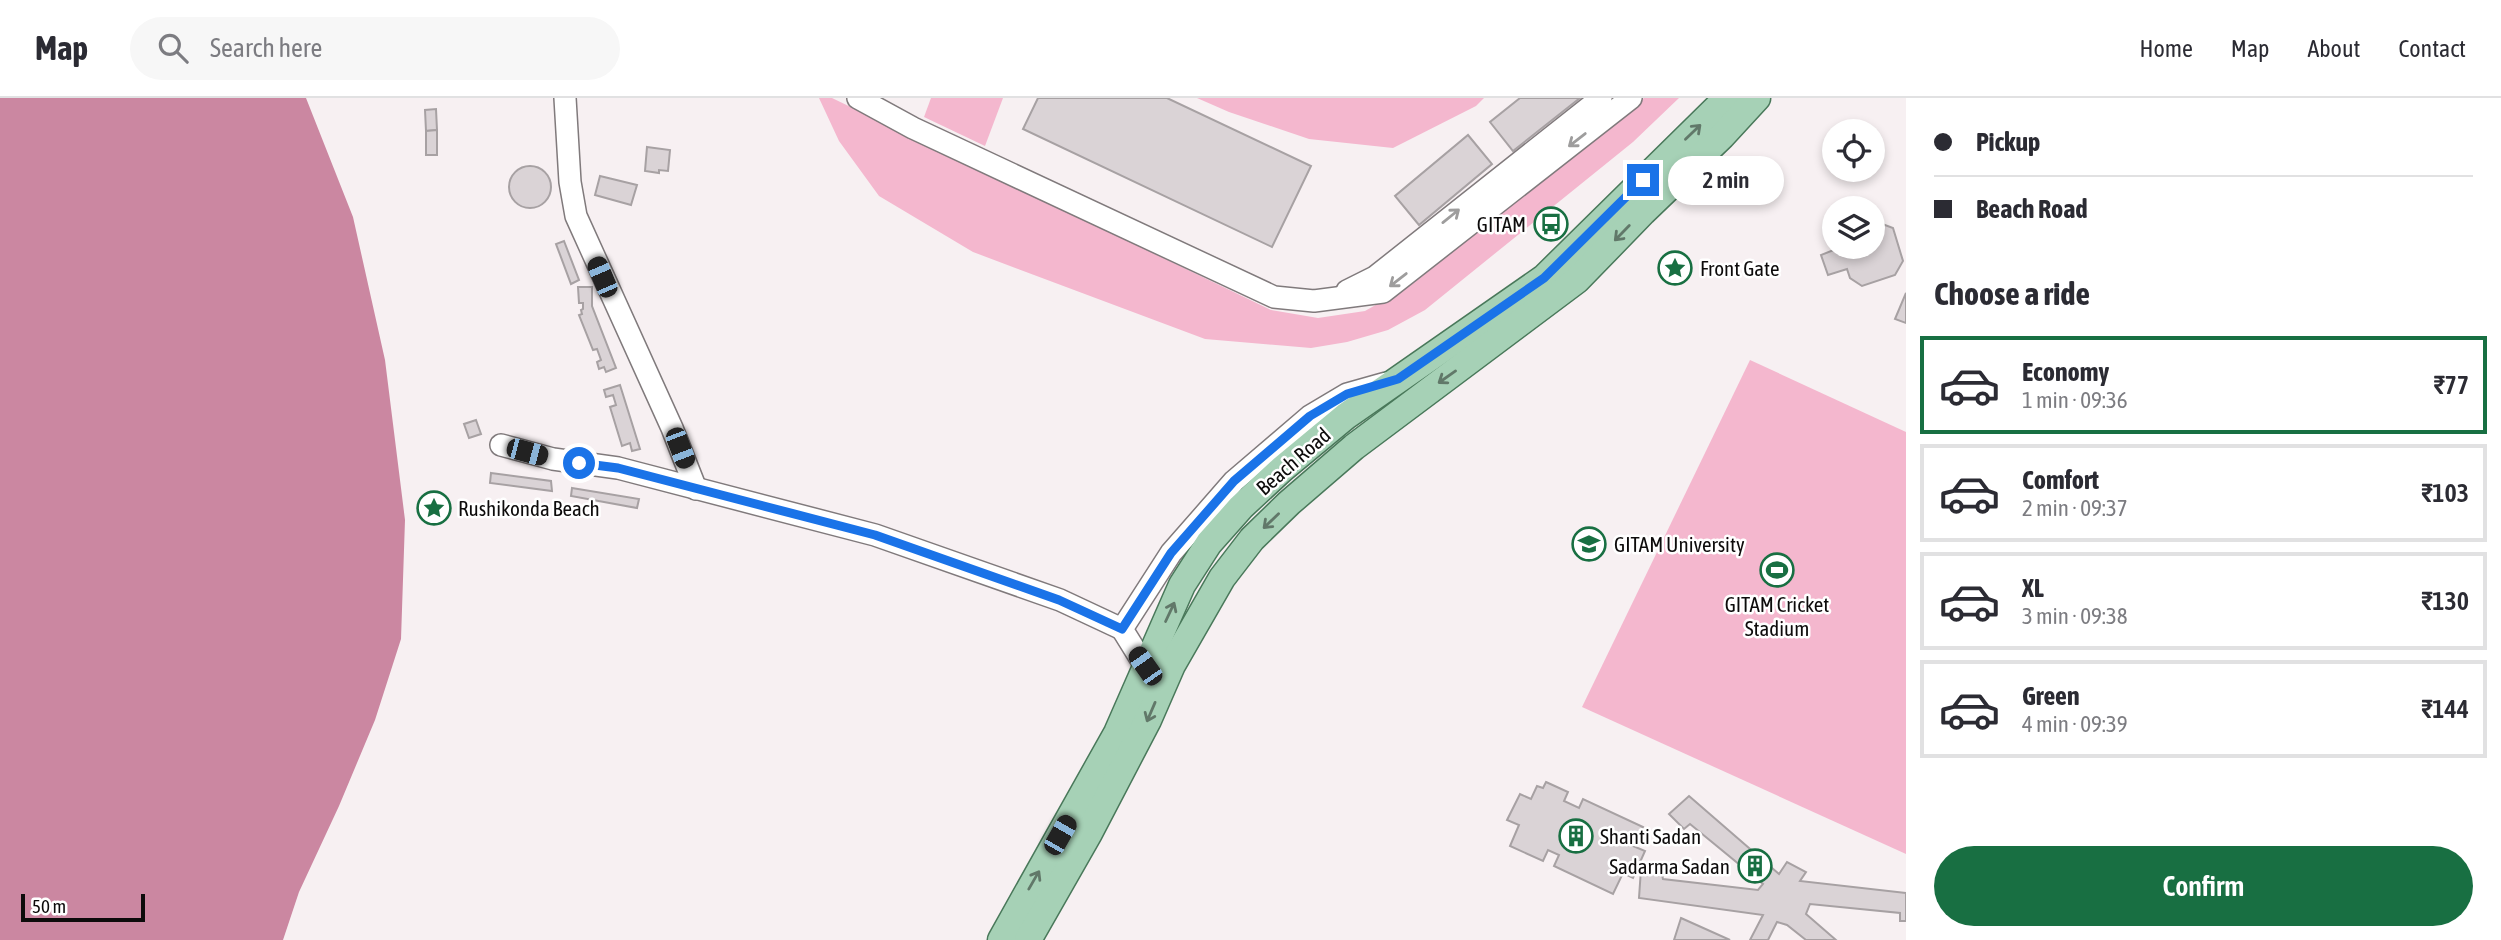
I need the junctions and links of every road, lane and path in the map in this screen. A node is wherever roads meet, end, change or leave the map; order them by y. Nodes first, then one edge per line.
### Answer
1 (565, 98) edge
2 (858, 98) edge
3 (1601, 98) edge
4 (1631, 98) edge
5 (1727, 98) edge
6 (1757, 98) edge
7 (1336, 297) junction
8 (1398, 379) junction
9 (501, 445) dead end
10 (696, 489) junction
11 (1122, 629) junction
12 (1145, 666) junction
13 (1001, 940) edge
14 (1028, 940) edge

1 - 10 street
2 - 7 street
7 -> 3 street
4 -> 7 street
8 -> 5 main road, Beach Road
6 -> 14 main road
8 - 11 street
12 -> 8 main road, Beach Road
9 - 10 street
10 - 11 street
11 - 12 street
13 -> 12 main road, Beach Road

